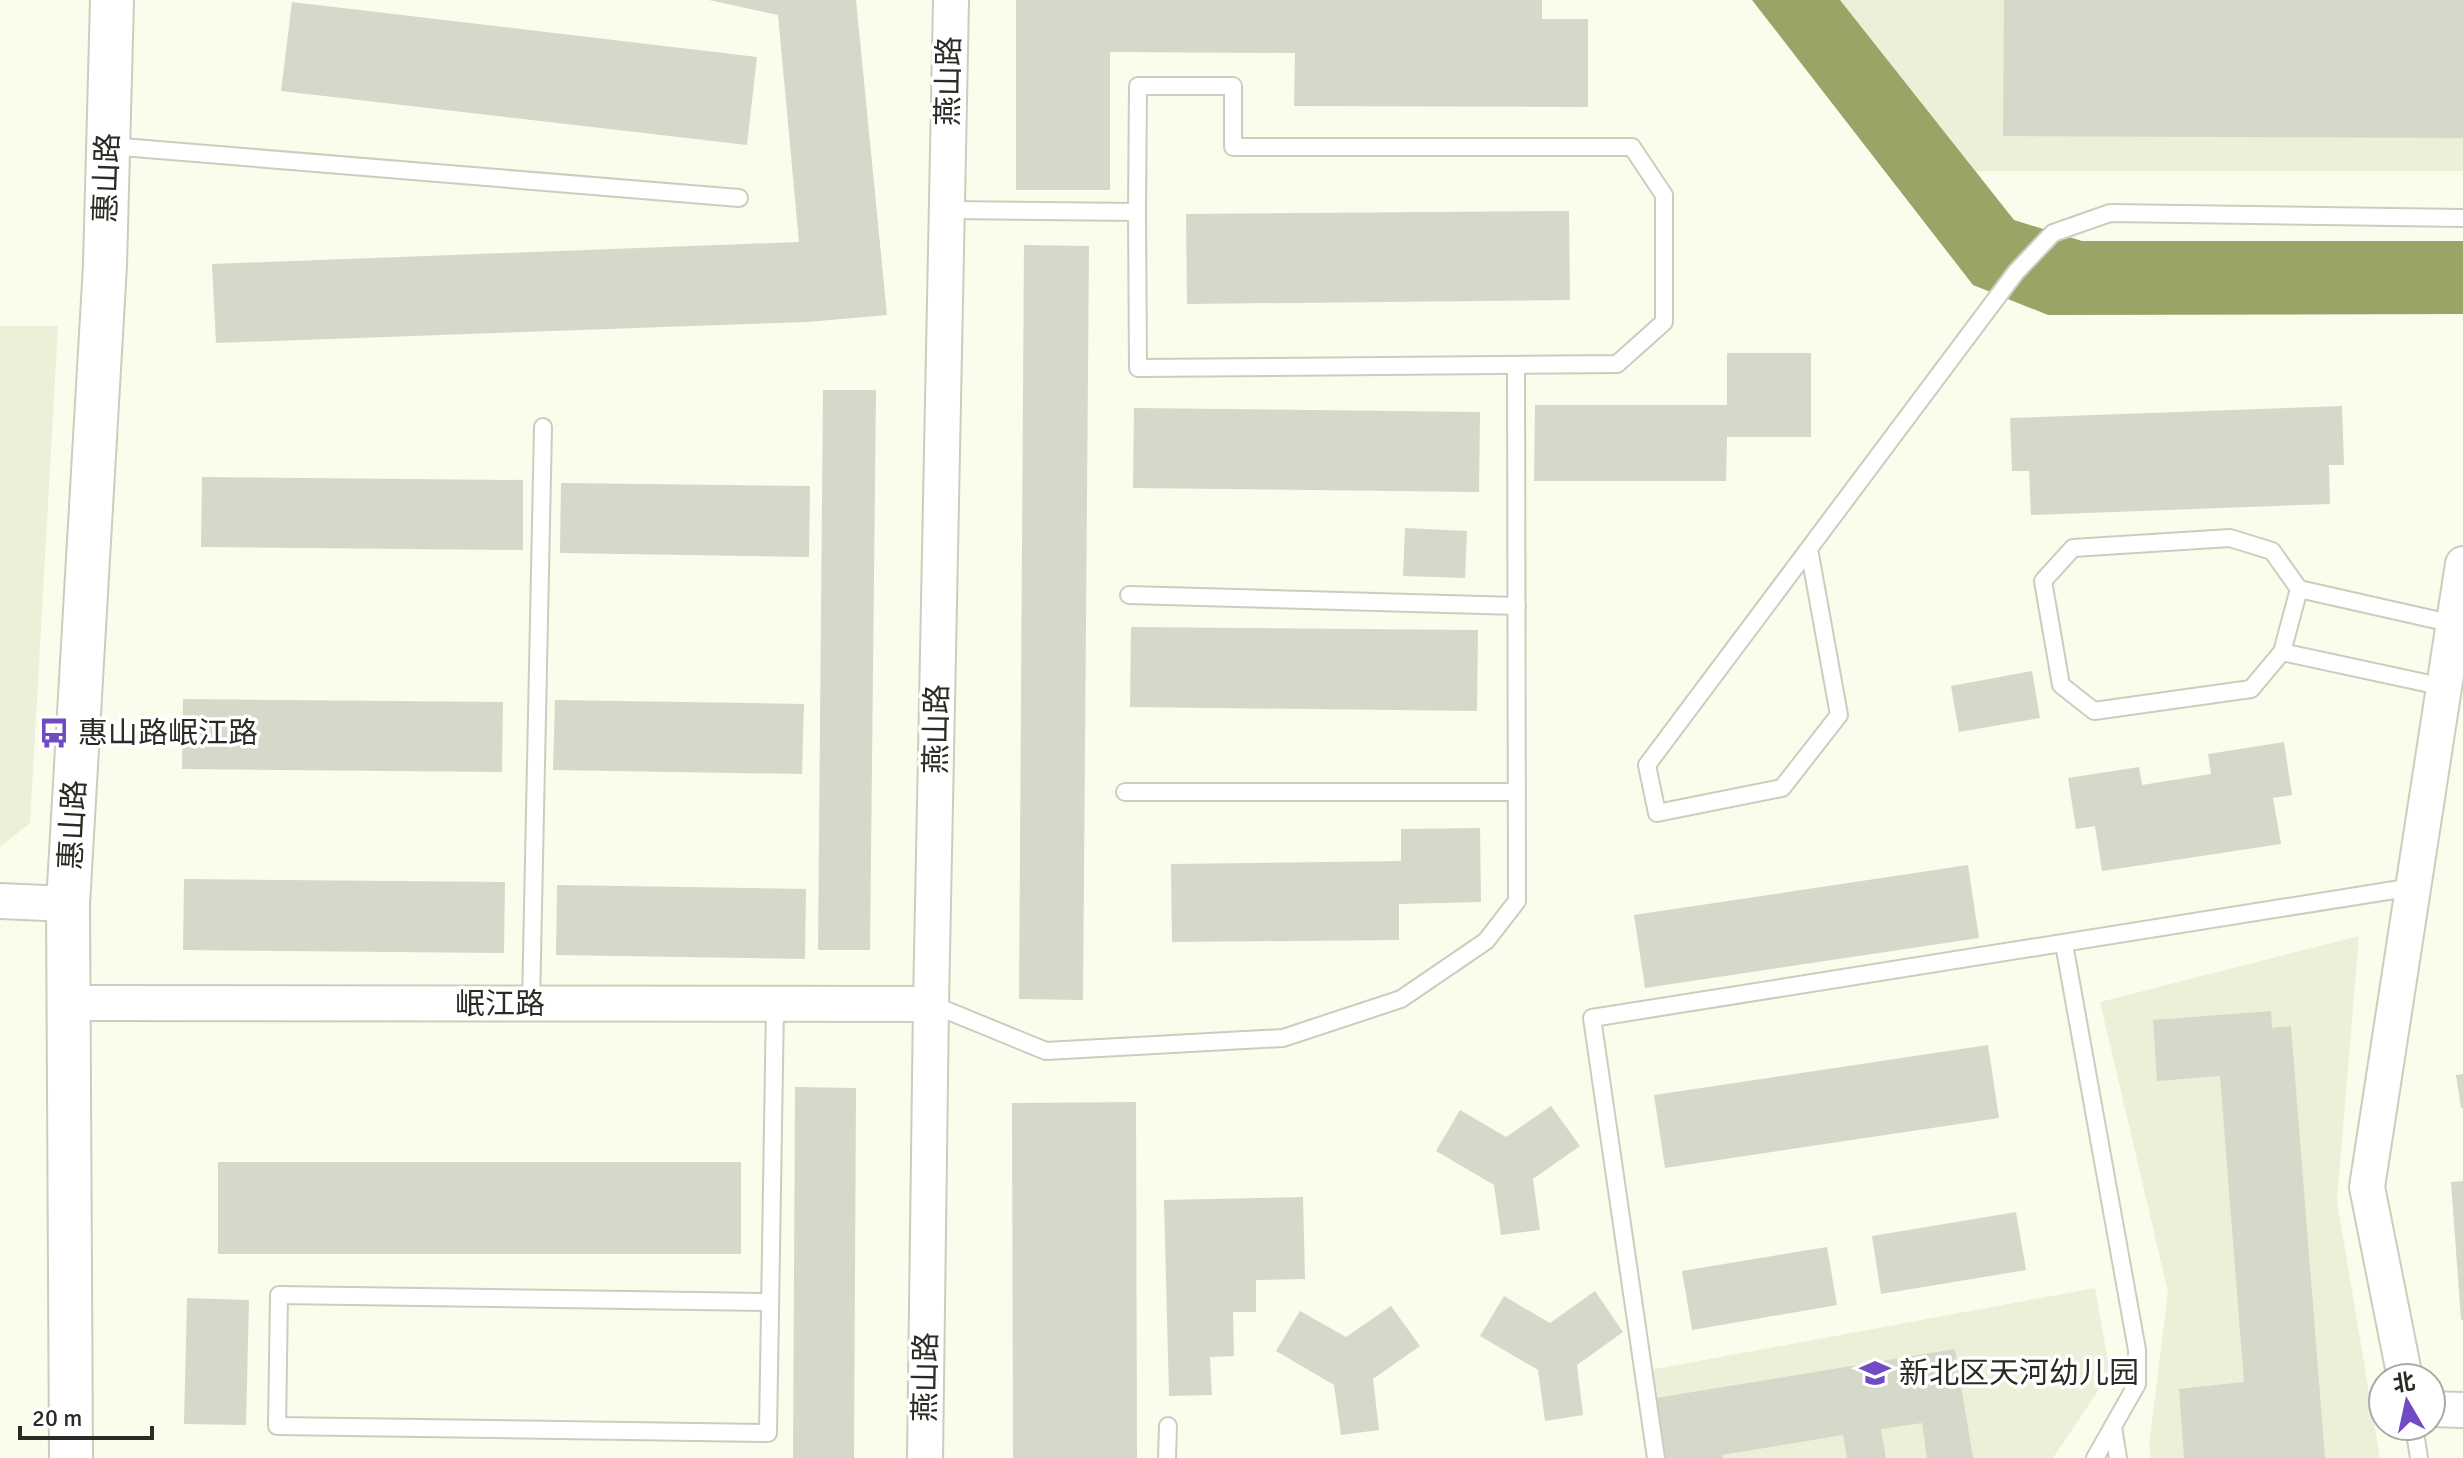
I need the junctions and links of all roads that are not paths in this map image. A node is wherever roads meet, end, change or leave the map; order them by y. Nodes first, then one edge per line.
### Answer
1 (112, 0) edge
2 (951, 0) edge
3 (108, 146) junction
4 (739, 198) dead end
5 (947, 210) junction
6 (1137, 212) junction
7 (2463, 218) edge
8 (1516, 365) junction
9 (543, 427) dead end
10 (1809, 549) junction
11 (2463, 564) edge
12 (2299, 589) junction
13 (1129, 595) dead end
14 (1517, 606) junction
15 (2454, 624) junction
16 (2282, 652) junction
17 (2445, 706) junction
18 (1125, 792) dead end
19 (1517, 792) junction
20 (2413, 887) junction
21 (0, 901) edge
22 (68, 904) junction
23 (2064, 944) junction
24 (69, 1003) junction
25 (531, 1004) junction
26 (775, 1004) junction
27 (931, 1004) junction
28 (769, 1302) junction
29 (2402, 1362) edge
30 (1168, 1426) dead end
31 (2113, 1427) junction
32 (71, 1458) edge
33 (925, 1458) edge
34 (1167, 1458) edge
35 (1656, 1458) edge
36 (2095, 1458) edge
37 (2118, 1458) edge

1 - 3 street, 惠山路
2 - 5 street, 燕山路
3 - 4 lane
3 - 22 street, 惠山路
5 - 6 lane
5 - 27 street, 燕山路
6 - 8 lane
6 - 8 lane
7 - 10 lane
8 - 14 lane
9 - 25 lane
10 - 10 lane
11 - 15 street
12 - 15 lane
12 - 16 lane
12 - 16 lane
13 - 14 lane
14 - 19 lane
15 - 17 street
16 - 17 lane
17 - 20 street
18 - 19 lane
19 - 27 lane
20 - 23 lane
20 - 29 street
21 - 22 street
22 - 24 street, 惠山路
23 - 31 lane
23 - 35 lane
24 - 25 street, 岷江路
24 - 32 street, 惠山路
25 - 26 street, 岷江路
26 - 27 street, 岷江路
26 - 28 lane
27 - 33 street, 燕山路
28 - 28 lane
30 - 34 lane
31 - 36 lane
31 - 37 lane

